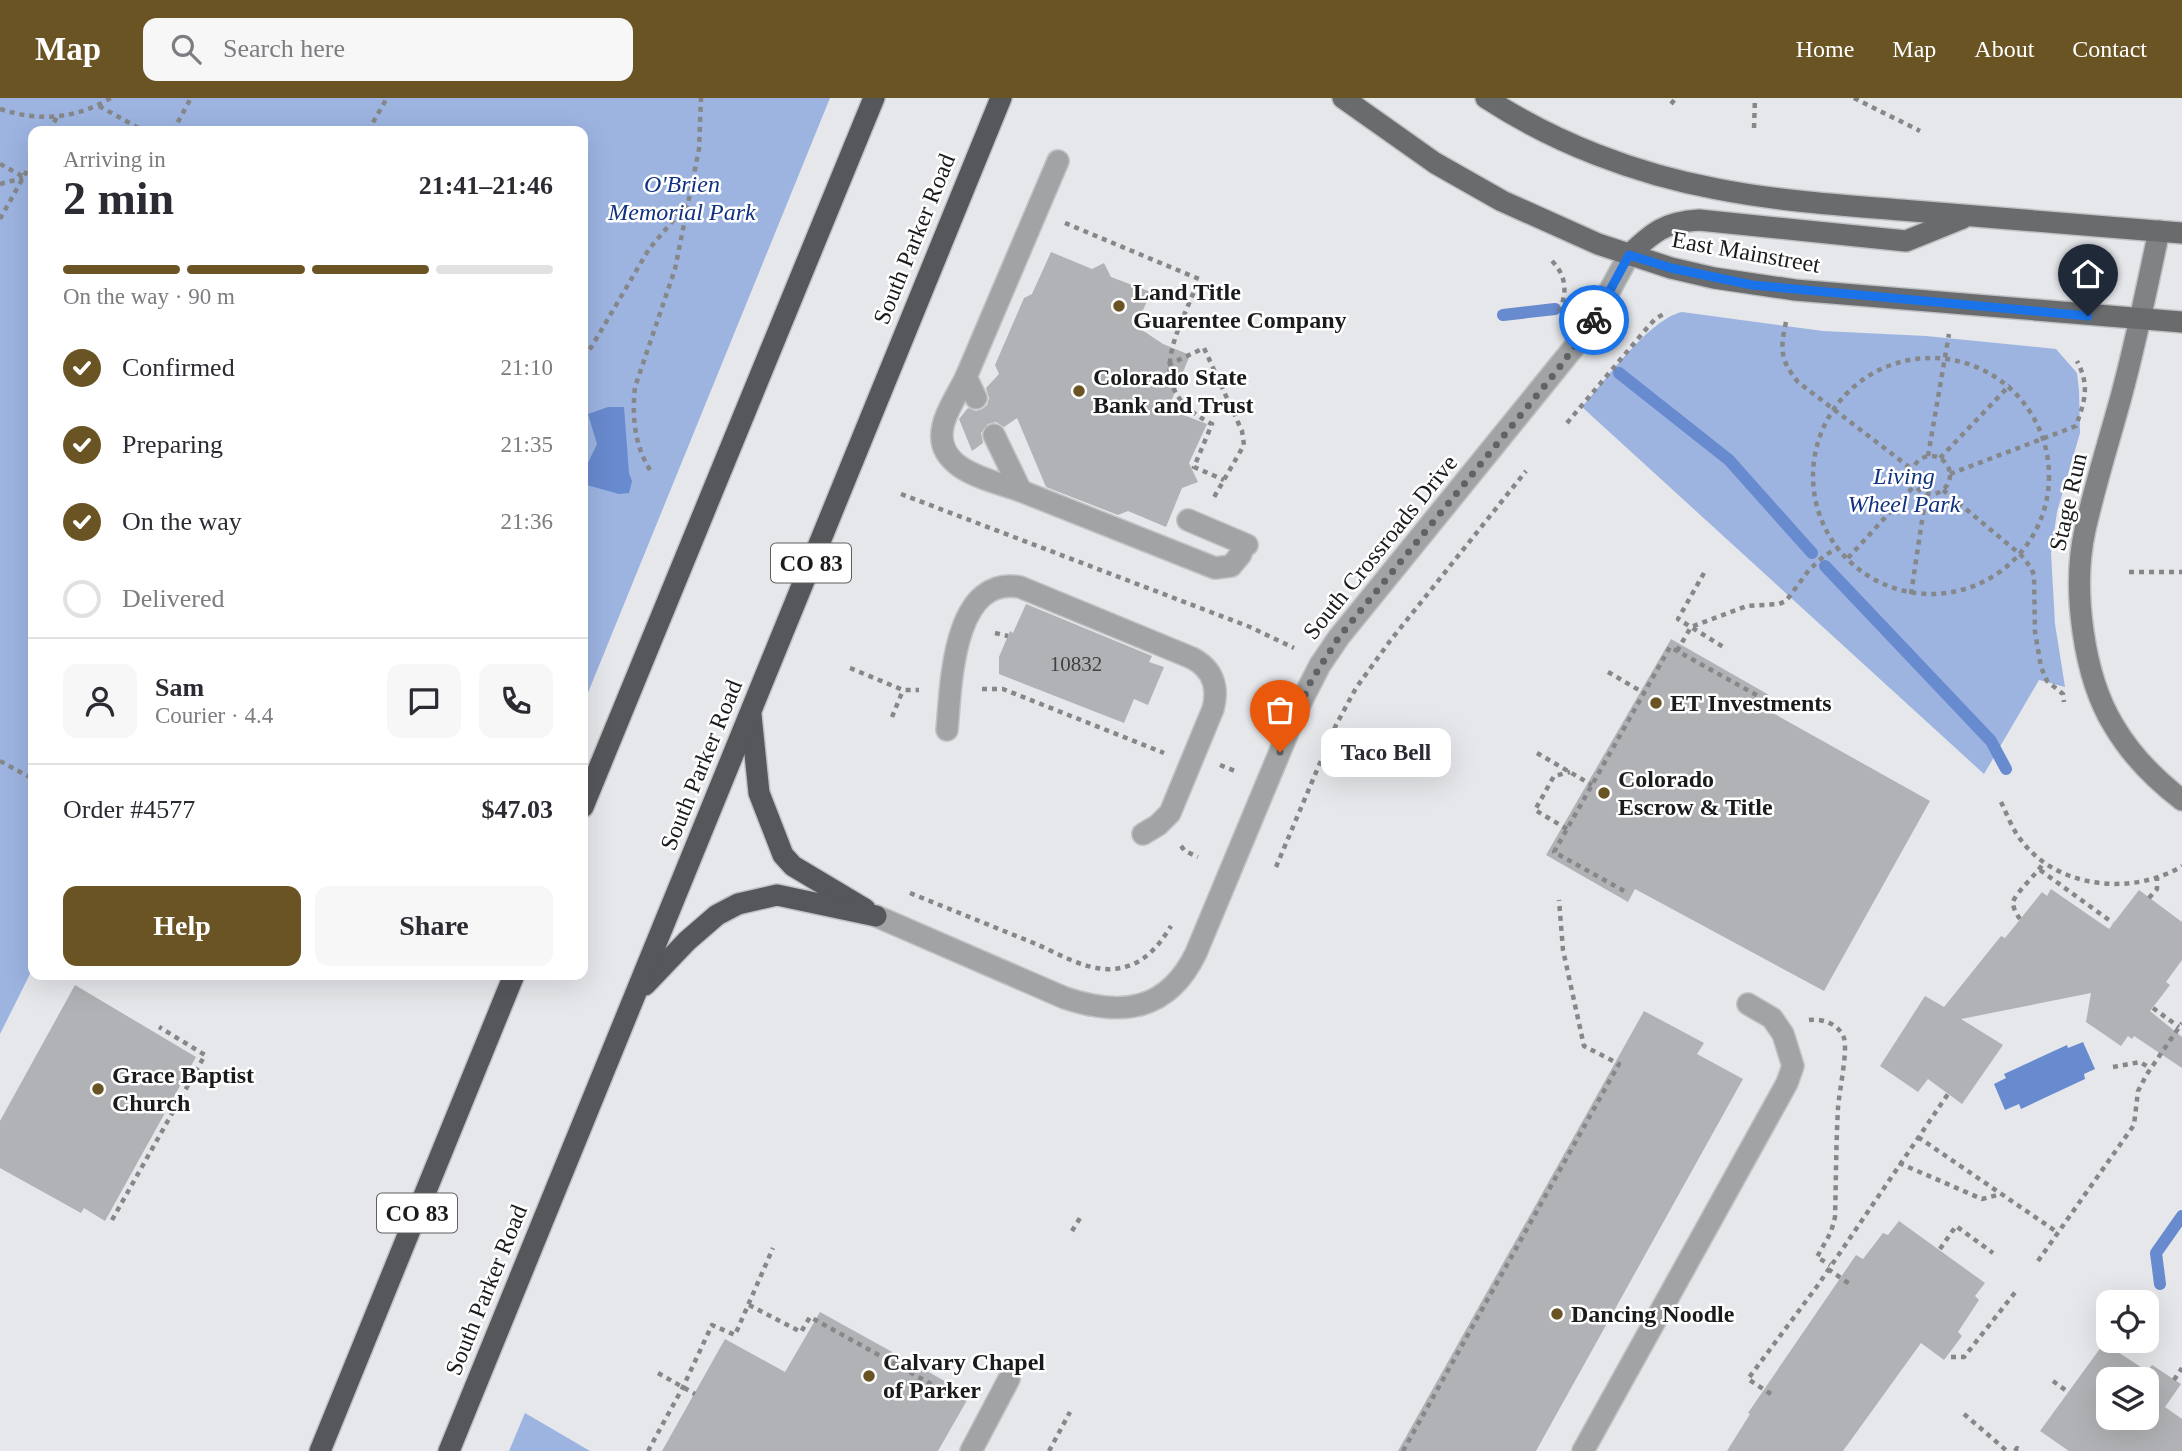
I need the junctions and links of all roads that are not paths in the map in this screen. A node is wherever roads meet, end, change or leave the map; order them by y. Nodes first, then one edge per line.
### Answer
1 (874, 98) edge
2 (1001, 98) edge
3 (1343, 98) edge
4 (1486, 98) edge
5 (1058, 161) dead end
6 (1968, 216) junction
7 (2159, 231) junction
8 (2182, 233) edge
9 (1629, 255) junction
10 (2140, 319) junction
11 (2182, 322) edge
12 (967, 377) junction
13 (976, 398) dead end
14 (994, 435) dead end
15 (1021, 491) junction
16 (1188, 520) dead end
17 (751, 711) junction
18 (947, 730) dead end
19 (588, 795) edge
20 (2182, 800) edge
21 (1143, 834) dead end
22 (876, 916) junction
23 (512, 980) edge
24 (634, 997) junction
25 (1748, 1004) dead end
26 (1009, 1379) dead end
27 (320, 1451) edge
28 (449, 1451) edge
29 (971, 1451) edge
30 (1583, 1451) edge

1 - 19 highway
2 - 17 highway, South Parker Road / CO 83
3 - 9 main road, East Mainstreet
4 - 6 main road
5 - 12 street
6 - 7 main road
6 - 9 main road
7 - 8 main road
7 - 10 street, Stage Run
9 - 10 main road, East Mainstreet
9 - 22 street, South Crossroads Drive
10 - 11 main road, East Mainstreet
10 - 20 street, Stage Run
12 - 13 street
12 - 15 street
14 - 15 street
15 - 16 street
17 - 22 highway
17 - 24 highway, South Parker Road / CO 83
18 - 21 street
22 - 24 highway
23 - 27 highway, CO 83
24 - 28 highway, South Parker Road / CO 83
25 - 30 street
26 - 29 street

